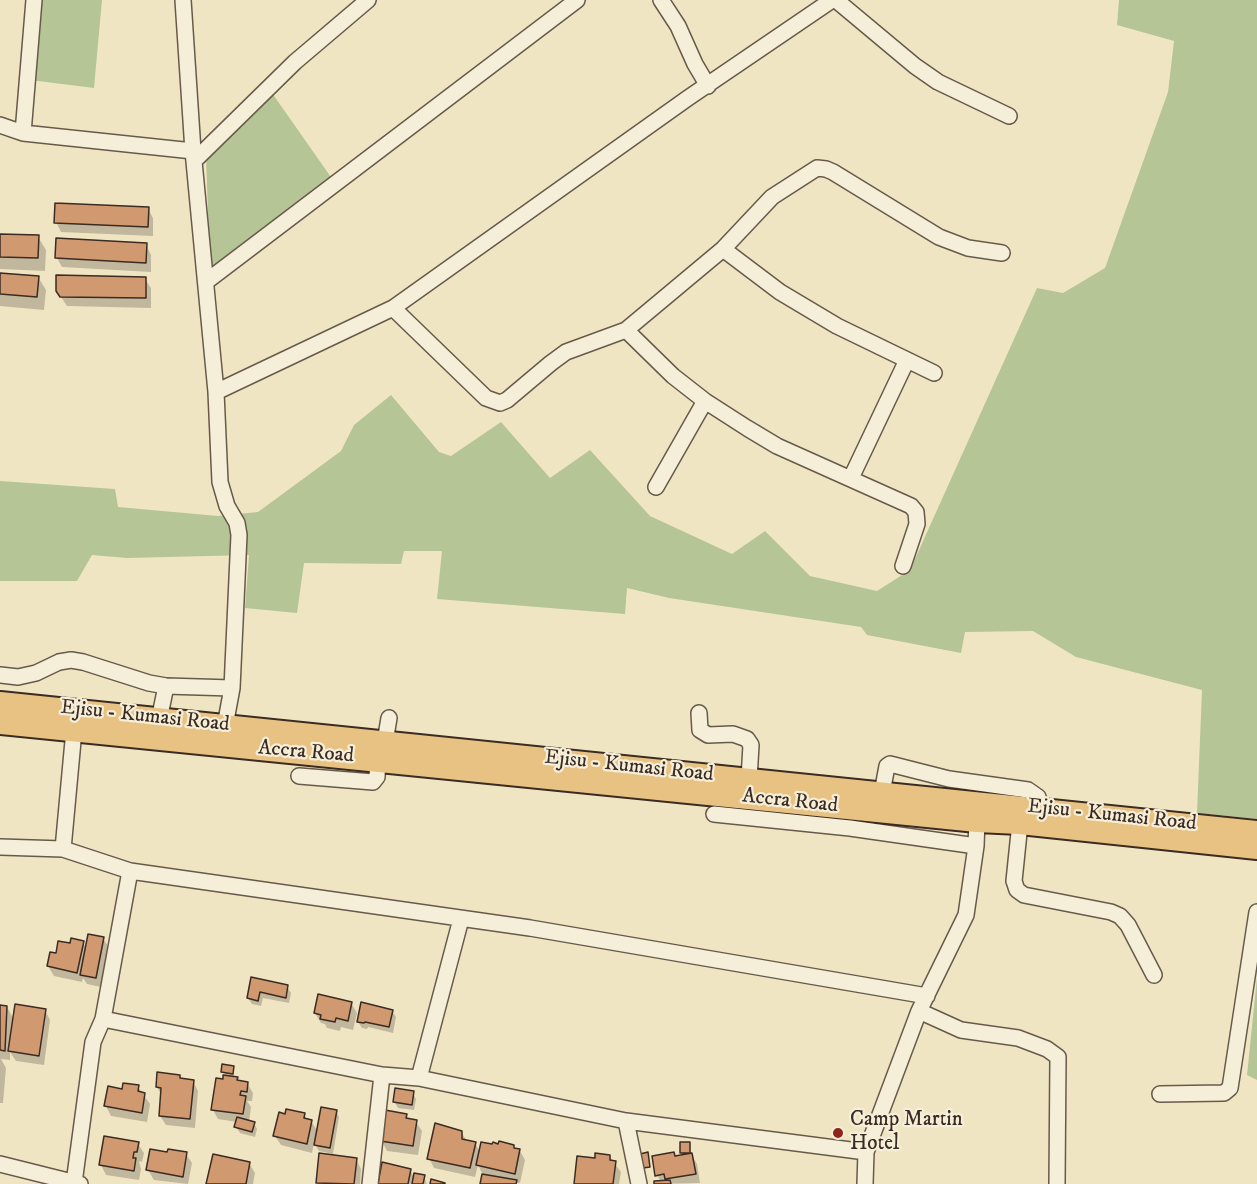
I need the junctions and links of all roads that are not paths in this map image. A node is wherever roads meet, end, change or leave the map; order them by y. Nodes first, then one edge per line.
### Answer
1 (34, 0) edge
2 (183, 0) edge
3 (368, 0) edge
4 (577, 0) edge
5 (661, 0) edge
6 (834, 0) edge
7 (695, 64) junction
8 (708, 86) junction
9 (688, 98) junction
10 (1009, 116) dead end
11 (0, 125) edge
12 (23, 133) junction
13 (194, 156) junction
14 (723, 249) junction
15 (1002, 253) dead end
16 (207, 281) junction
17 (393, 308) junction
18 (626, 330) junction
19 (907, 360) junction
20 (934, 373) dead end
21 (216, 392) junction
22 (705, 401) junction
23 (851, 478) junction
24 (656, 488) dead end
25 (903, 566) dead end
26 (0, 675) edge
27 (166, 686) junction
28 (232, 688) junction
29 (0, 703) edge
30 (699, 713) dead end
31 (389, 718) dead end
32 (159, 720) junction
33 (0, 723) edge
34 (225, 726) junction
35 (74, 730) junction
36 (381, 751) junction
37 (299, 776) dead end
38 (749, 779) junction
39 (714, 813) dead end
40 (977, 821) junction
41 (1020, 823) junction
42 (1257, 832) edge
43 (976, 846) junction
44 (0, 847) edge
45 (1257, 848) edge
46 (63, 849) junction
47 (130, 871) junction
48 (1257, 912) edge
49 (461, 919) junction
50 (1154, 975) dead end
51 (927, 996) junction
52 (919, 1011) junction
53 (103, 1019) junction
54 (381, 1075) junction
55 (419, 1078) junction
56 (1160, 1094) dead end
57 (626, 1121) junction
58 (866, 1152) junction
59 (0, 1164) edge
60 (77, 1183) edge
61 (370, 1184) edge
62 (639, 1184) edge
63 (865, 1184) edge
64 (1057, 1184) edge

1 - 12 street
2 - 13 street
3 - 13 street
4 - 16 street
5 - 7 street
6 - 8 street
6 - 10 street
7 - 8 street
7 - 9 street
8 - 9 street
9 - 17 street
11 - 12 street
12 - 13 street
13 - 16 street
14 - 15 street
14 - 18 street
14 - 19 street
16 - 21 street
17 - 18 street
17 - 21 street
18 - 22 street
19 - 20 street
19 - 23 street
21 - 28 street
22 - 23 street
22 - 24 street
23 - 25 street
26 - 27 street
27 - 28 street
27 - 32 street
28 - 34 street
29 - 32 highway, Ejisu - Kumasi Road
30 - 38 street
31 - 36 street
32 - 34 highway, Ejisu - Kumasi Road
33 - 35 highway, Accra Road
34 - 36 highway, Ejisu - Kumasi Road
35 - 36 highway, Accra Road
35 - 46 street
36 - 37 street
36 - 38 highway, Ejisu - Kumasi Road
36 - 40 highway, Accra Road
38 - 42 highway, Ejisu - Kumasi Road
39 - 43 street
40 - 41 highway, Accra Road
40 - 43 street
41 - 45 highway, Accra Road
41 - 50 street
43 - 51 street
44 - 46 street
46 - 47 street
47 - 49 street
47 - 53 street
48 - 56 street
49 - 51 street
49 - 55 street
51 - 52 street
52 - 58 street
52 - 64 street
53 - 54 street
53 - 60 street
54 - 55 street
54 - 61 street
55 - 57 street
57 - 58 street
57 - 62 street
58 - 63 street
59 - 60 street

